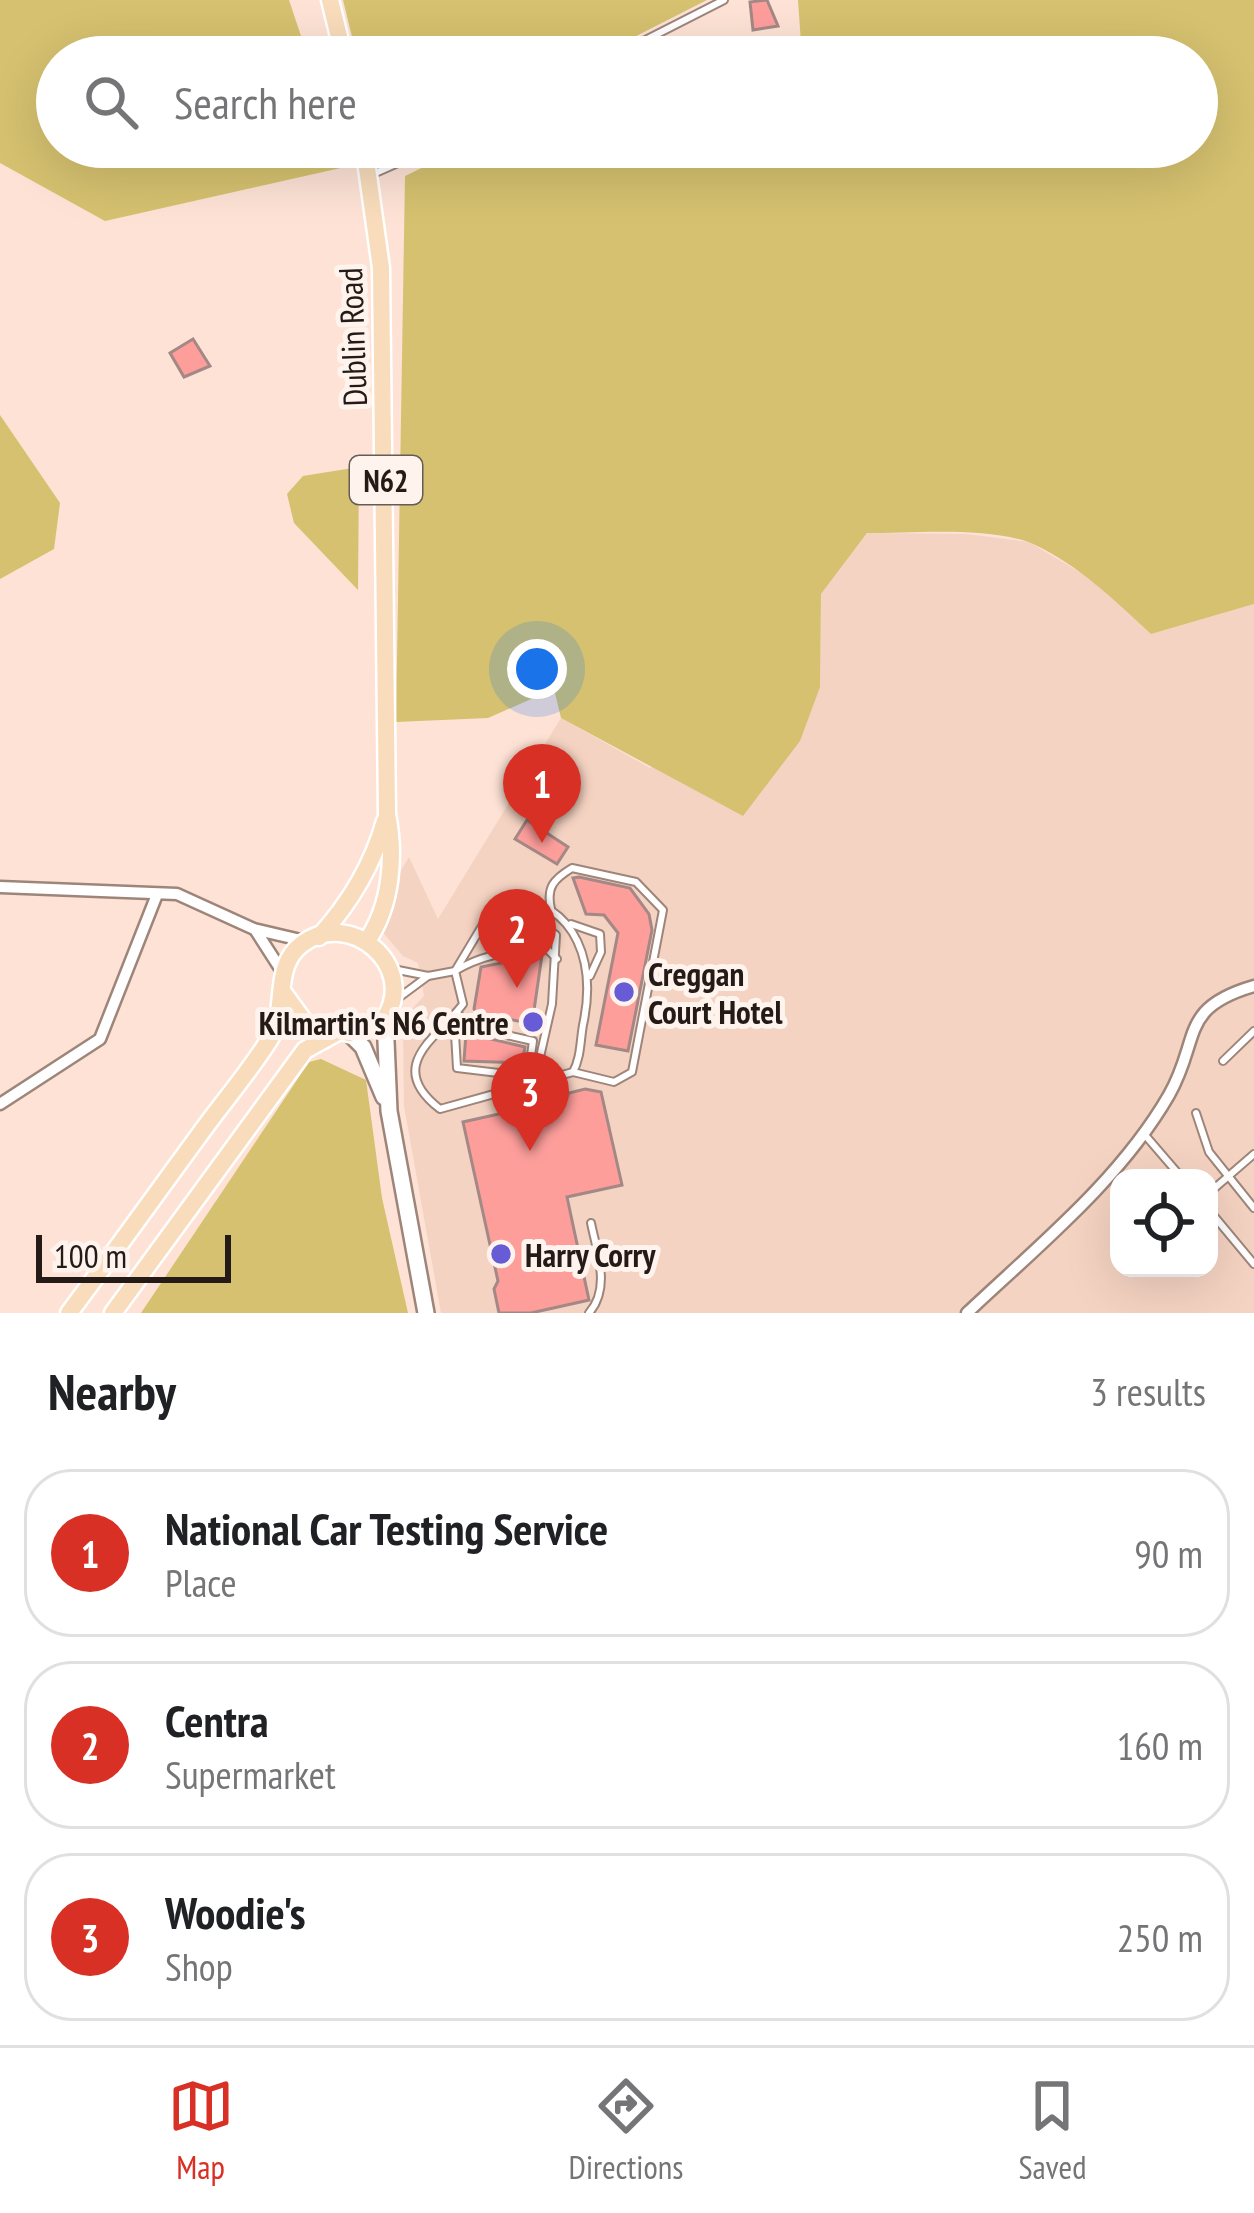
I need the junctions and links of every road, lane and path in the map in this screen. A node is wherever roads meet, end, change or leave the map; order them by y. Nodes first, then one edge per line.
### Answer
1 (330, 0) edge
2 (724, 0) edge
3 (339, 36) edge
4 (653, 36) edge
5 (367, 168) edge
6 (386, 168) edge
7 (368, 176) junction
8 (387, 814) junction
9 (0, 887) edge
10 (156, 897) junction
11 (551, 909) junction
12 (488, 916) junction
13 (567, 922) junction
14 (254, 928) junction
15 (312, 939) junction
16 (366, 942) junction
17 (557, 958) junction
18 (393, 969) junction
19 (455, 971) junction
20 (428, 976) junction
21 (588, 979) junction
22 (282, 982) junction
23 (1254, 986) edge
24 (389, 1010) junction
25 (455, 1015) junction
26 (1254, 1031) edge
27 (343, 1033) junction
28 (1222, 1061) dead end
29 (573, 1072) junction
30 (535, 1079) junction
31 (0, 1104) edge
32 (388, 1111) junction
33 (1196, 1114) dead end
34 (1144, 1134) junction
35 (1254, 1154) edge
36 (1174, 1169) edge
37 (1227, 1179) junction
38 (1218, 1186) edge
39 (1254, 1208) edge
40 (1218, 1221) edge
41 (592, 1223) dead end
42 (1254, 1264) edge
43 (68, 1313) edge
44 (113, 1313) edge
45 (426, 1313) edge
46 (589, 1313) edge
47 (967, 1313) edge

1 - 3 main road
2 - 4 lane
5 - 7 main road, Dublin Road / N62
6 - 7 lane
7 - 8 main road, Dublin Road / N62
8 - 15 main road, Dublin Road / N62
8 - 16 main road, Dublin Road / N62
9 - 10 street
10 - 14 street
10 - 31 street
11 - 12 lane
11 - 13 lane
11 - 29 lane
12 - 17 lane
12 - 19 lane
13 - 21 lane
13 - 21 lane
14 - 15 street
14 - 22 street
15 - 16 main road
15 - 22 main road, N62
16 - 18 main road
17 - 19 lane
17 - 30 lane
18 - 20 lane
18 - 24 main road
19 - 20 lane
19 - 25 lane
20 - 24 lane
21 - 29 lane
22 - 27 main road
22 - 43 main road, N62
23 - 34 street
24 - 27 main road
24 - 32 main road
25 - 25 lane
25 - 30 lane
26 - 28 lane
27 - 32 main road
27 - 44 main road
29 - 30 lane
32 - 45 main road
33 - 37 lane
34 - 36 lane
34 - 47 street
35 - 37 lane
37 - 38 lane
37 - 39 lane
40 - 42 lane
41 - 46 lane

